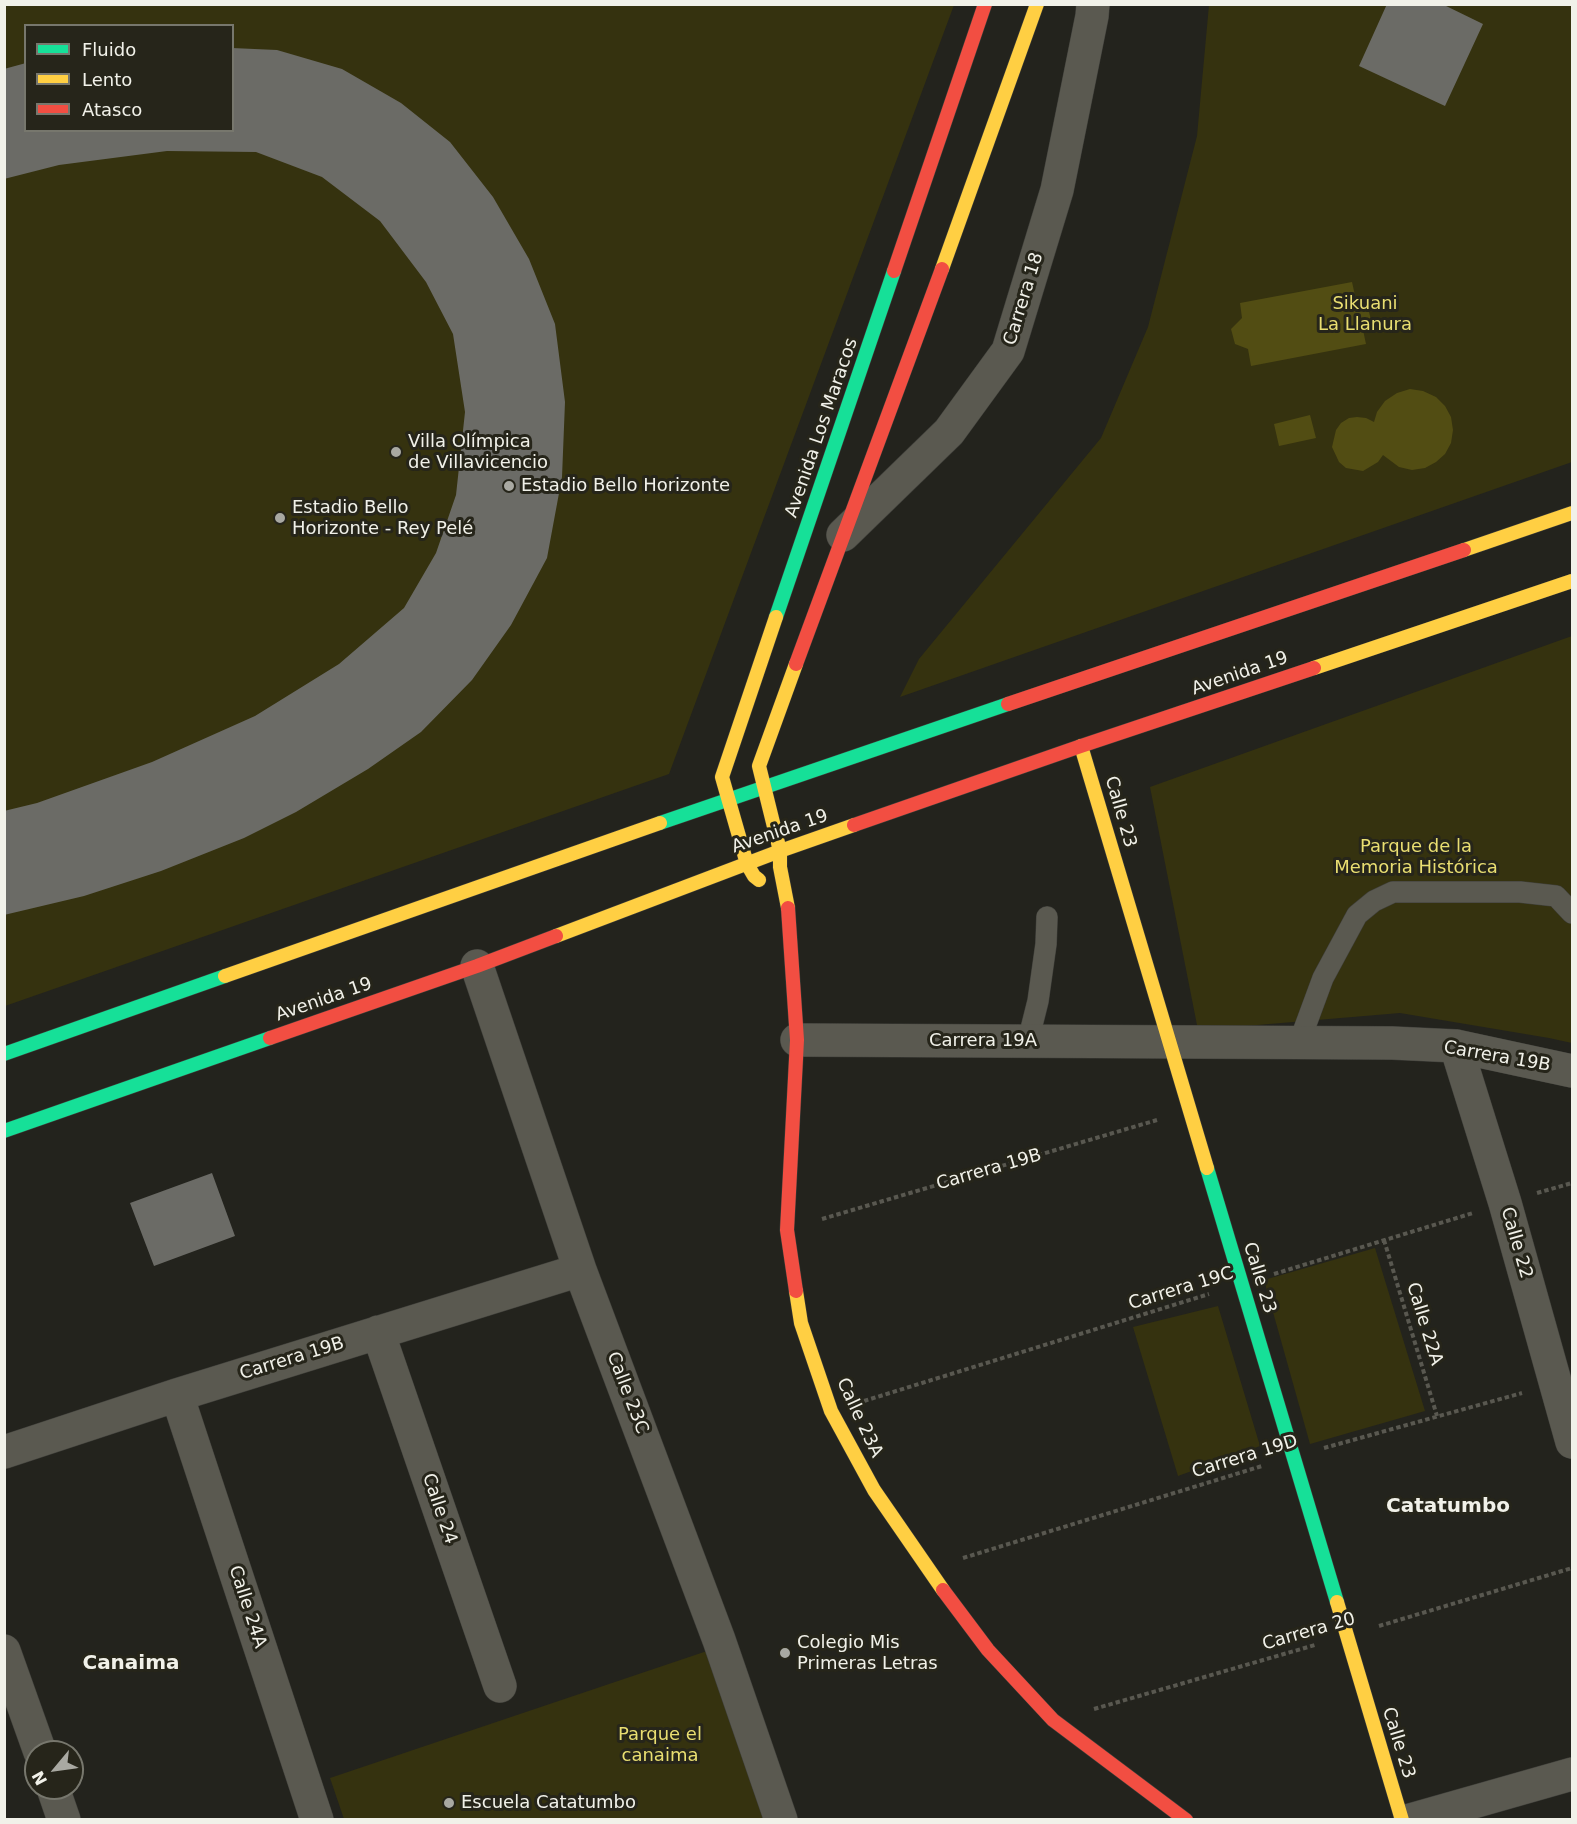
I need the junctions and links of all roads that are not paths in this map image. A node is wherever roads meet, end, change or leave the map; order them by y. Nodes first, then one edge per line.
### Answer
1 (985, 4) edge
2 (1037, 4) edge
3 (1093, 4) edge
4 (1572, 513) edge
5 (843, 535) junction
6 (1572, 581) edge
7 (1081, 746) junction
8 (765, 787) junction
9 (729, 799) junction
10 (780, 851) junction
11 (747, 864) junction
12 (788, 904) junction
13 (1572, 914) edge
14 (1047, 917) dead end
15 (477, 966) junction
16 (797, 1040) junction
17 (1028, 1041) junction
18 (1169, 1041) junction
19 (1299, 1043) junction
20 (1456, 1046) junction
21 (4, 1054) edge
22 (1572, 1071) edge
23 (4, 1131) edge
24 (580, 1270) junction
25 (378, 1332) junction
26 (177, 1395) junction
27 (1572, 1442) edge
28 (4, 1452) edge
29 (4, 1651) edge
30 (500, 1686) dead end
31 (36, 1740) edge
32 (1572, 1774) edge
33 (57, 1800) edge
34 (64, 1820) edge
35 (317, 1820) edge
36 (781, 1820) edge
37 (1186, 1820) edge
38 (1402, 1820) edge
39 (1410, 1820) edge

1 - 9 street, Avenida Los Maracos
2 - 5 street
3 - 5 street, Carrera 18
4 - 8 street
5 - 8 street
6 - 7 street, Avenida 19
7 - 10 street, Avenida 19
7 - 18 street, Calle 23
8 - 9 street
8 - 10 street
9 - 11 street, Avenida Los Maracos
9 - 21 street
10 - 11 street, Avenida 19
10 - 12 street, Calle 23A
11 - 12 street
11 - 15 street, Avenida 19
12 - 16 street, Calle 23A
13 - 19 lane
14 - 17 lane
15 - 23 street, Avenida 19
15 - 24 street, Calle 23C
16 - 17 street, Carrera 19A
16 - 37 street, Calle 23A
17 - 18 street, Carrera 19A
18 - 19 street, Carrera 19B
18 - 38 street, Calle 23
19 - 20 street, Carrera 19B
20 - 22 street, Carrera 19B
20 - 27 street, Calle 22
24 - 25 street, Carrera 19B
24 - 36 street, Calle 23C
25 - 26 street, Carrera 19B
25 - 30 street, Calle 24
26 - 28 street, Carrera 19B
26 - 35 street, Calle 24A
29 - 31 street
32 - 39 street
33 - 34 street

